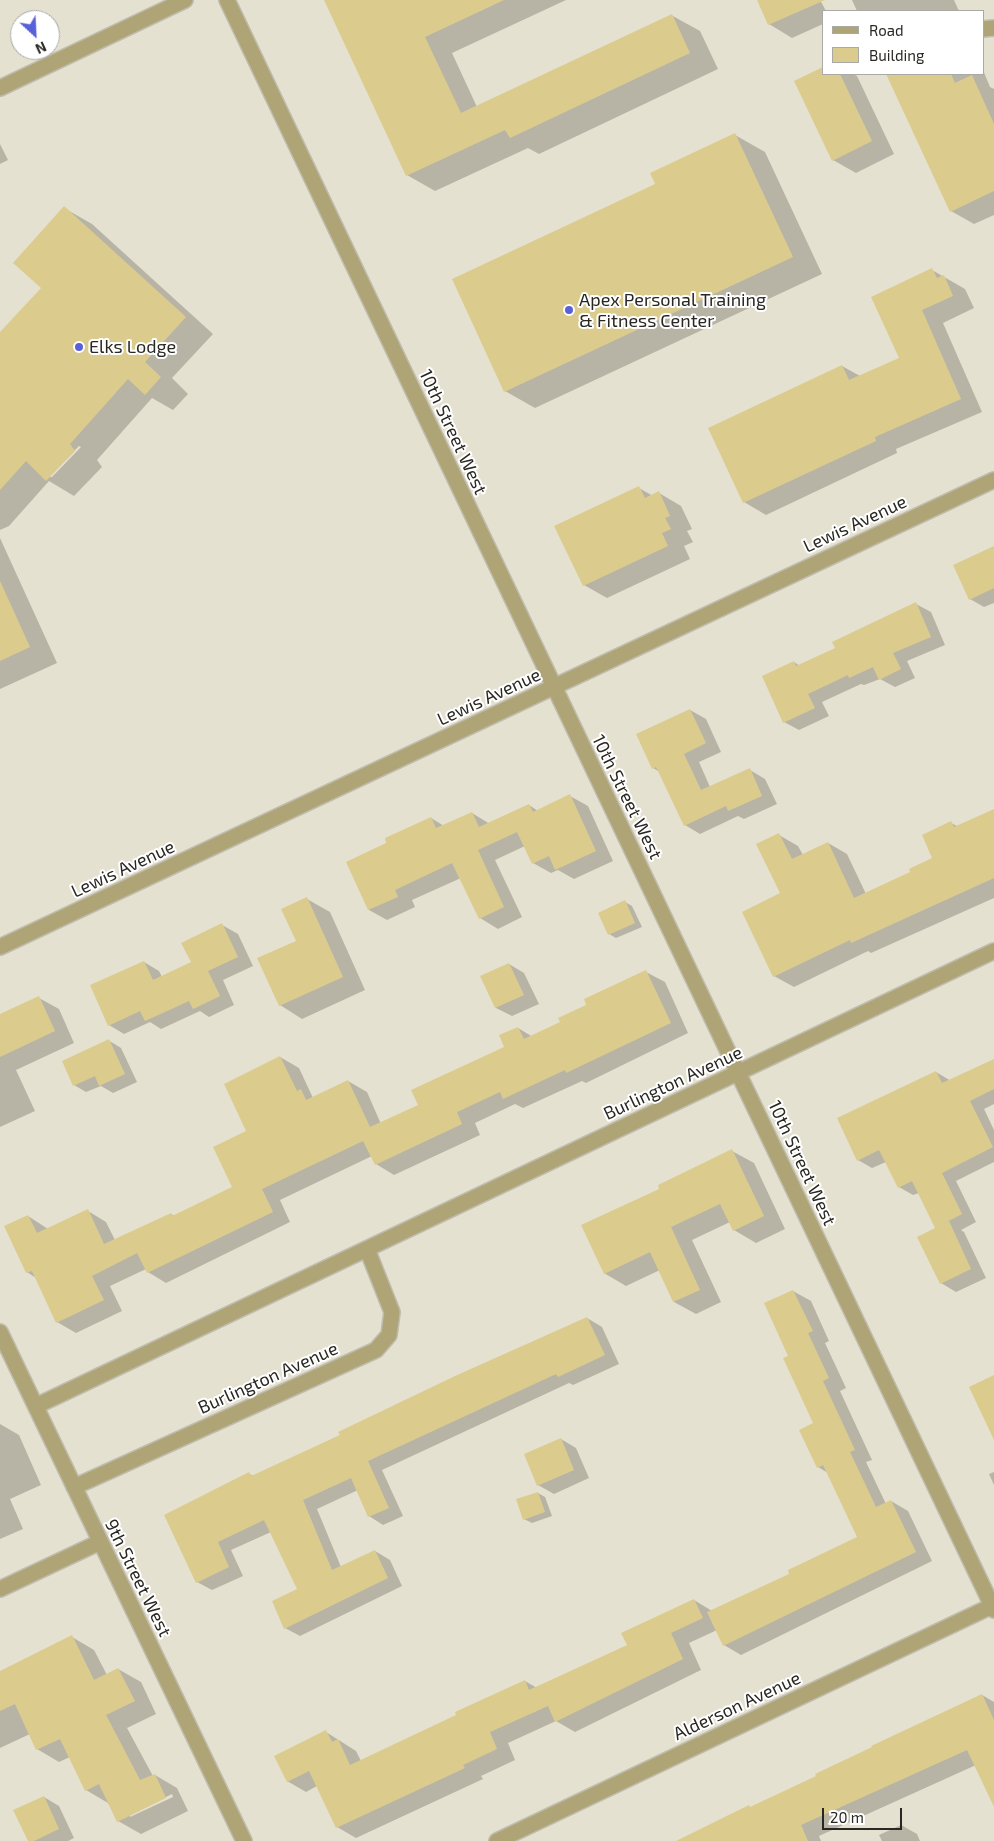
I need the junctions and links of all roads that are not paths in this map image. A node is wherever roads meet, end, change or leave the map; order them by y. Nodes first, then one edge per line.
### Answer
1 (185, 0) edge
2 (227, 0) edge
3 (0, 88) edge
4 (994, 480) edge
5 (554, 687) junction
6 (0, 947) edge
7 (994, 951) edge
8 (738, 1073) junction
9 (367, 1249) junction
10 (0, 1332) edge
11 (36, 1406) junction
12 (74, 1487) junction
13 (100, 1542) junction
14 (0, 1589) edge
15 (993, 1607) edge
16 (244, 1841) edge
17 (496, 1841) edge

1 - 3 street
2 - 5 street, 10th Street West
4 - 5 street, Lewis Avenue
5 - 6 street, Lewis Avenue
5 - 8 street, 10th Street West
7 - 8 street, Burlington Avenue
8 - 9 street, Burlington Avenue
8 - 15 street, 10th Street West
9 - 11 street, Burlington Avenue
9 - 12 street, Burlington Avenue
10 - 11 street, 9th Street West
11 - 12 street, 9th Street West
12 - 13 street, 9th Street West
13 - 14 street
13 - 16 street, 9th Street West
15 - 17 street, Alderson Avenue

